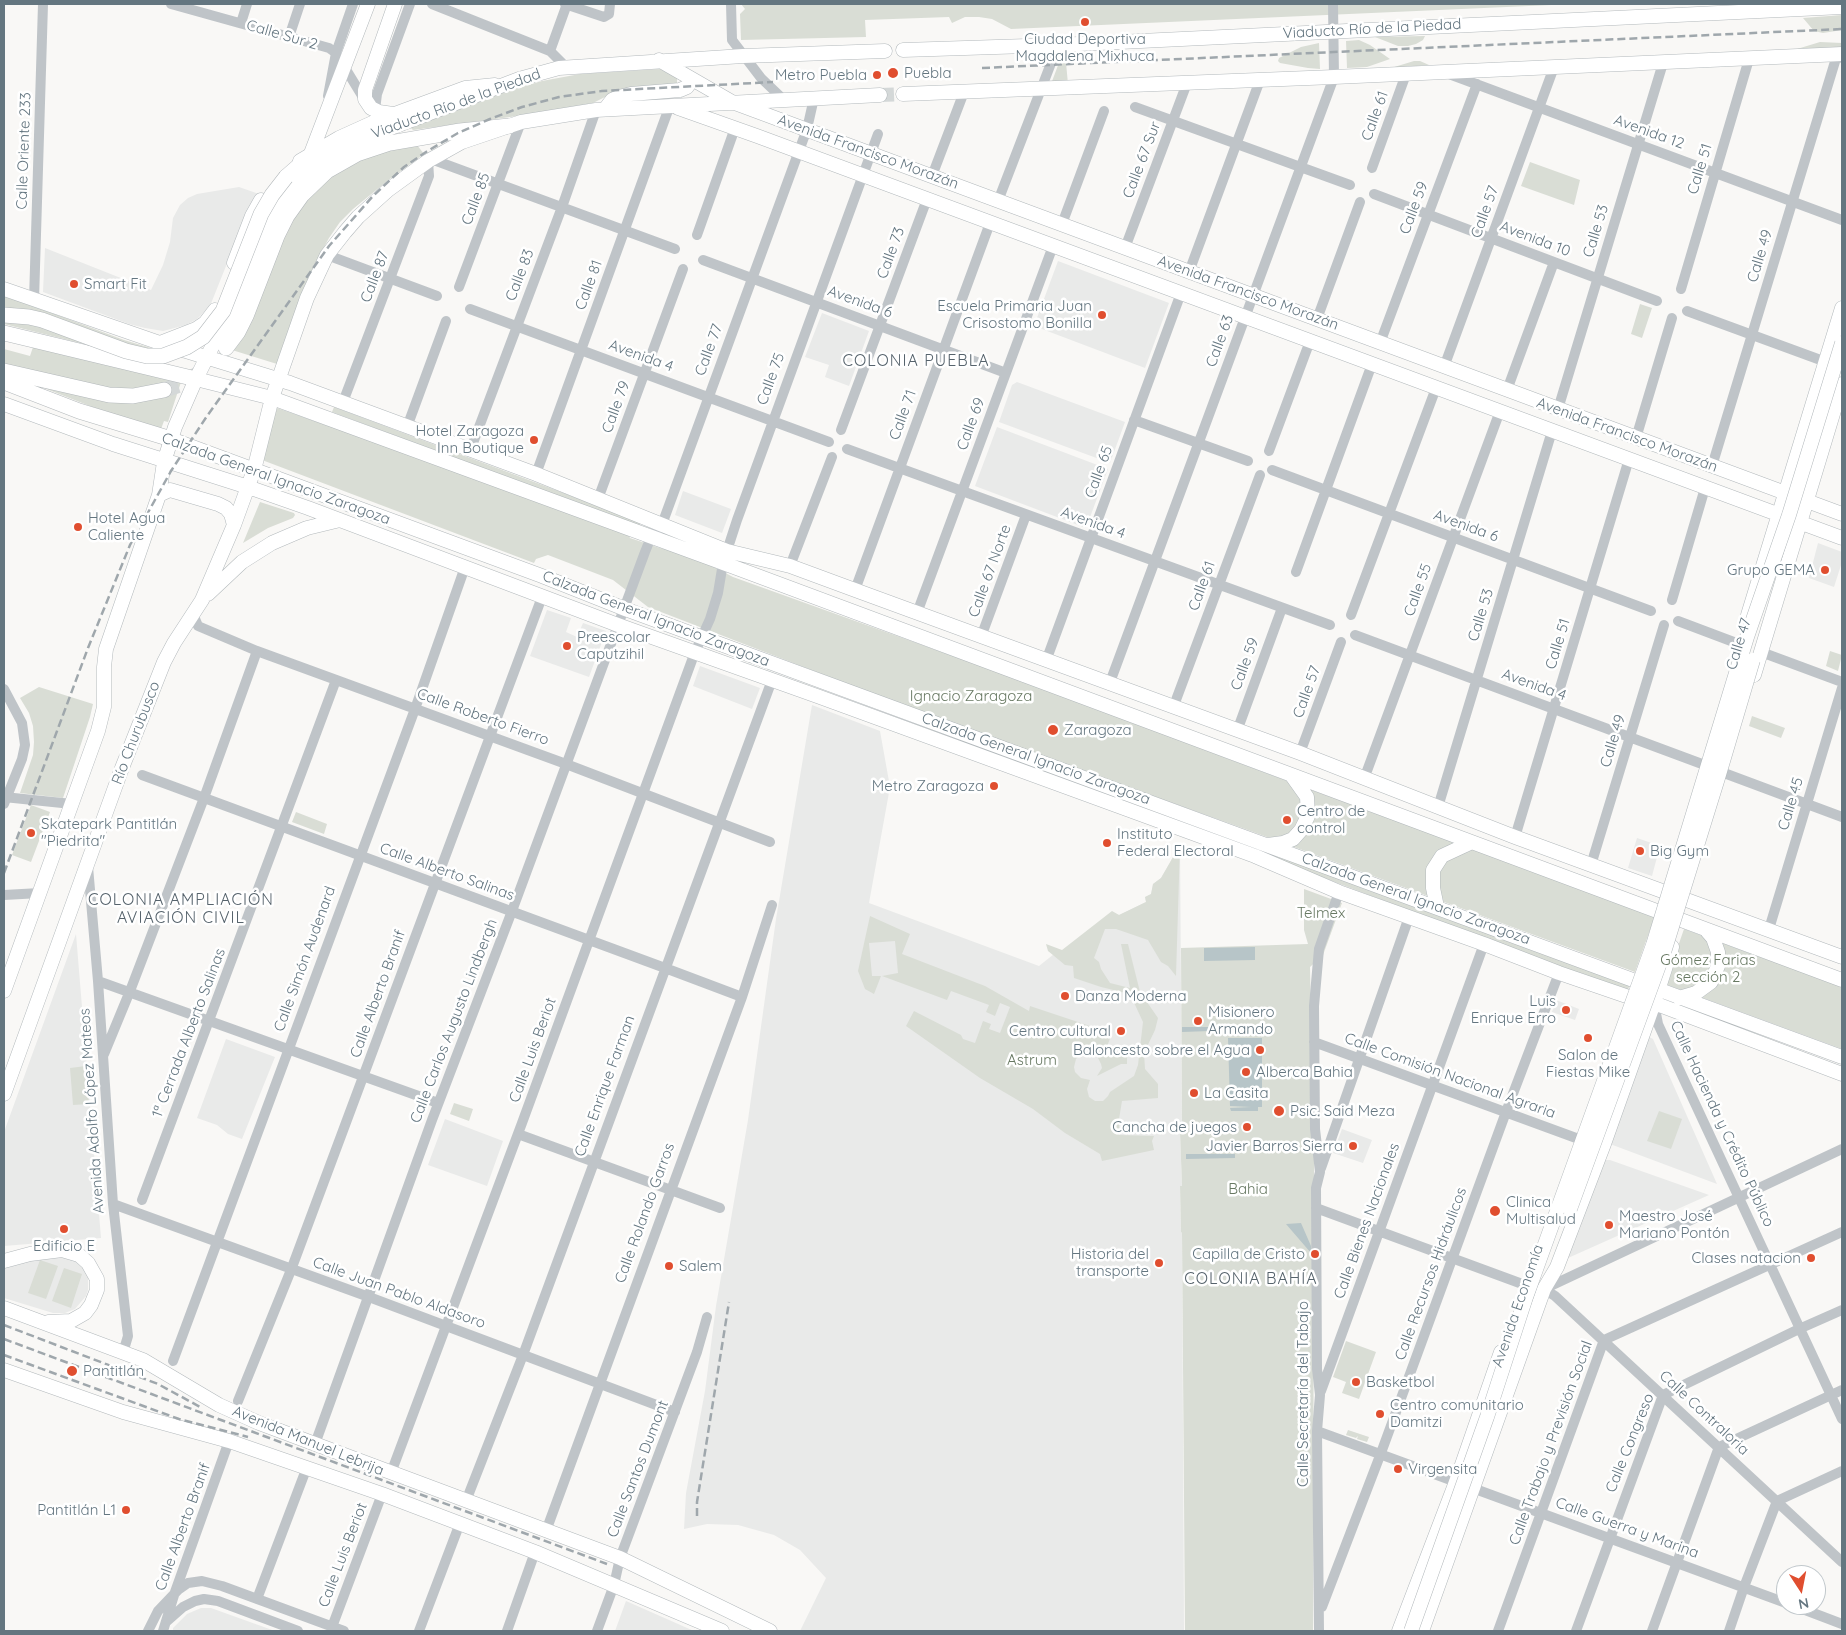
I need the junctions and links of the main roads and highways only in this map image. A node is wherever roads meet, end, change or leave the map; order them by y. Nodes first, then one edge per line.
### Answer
1 (368, 4) edge
2 (395, 4) edge
3 (1842, 7) edge
4 (358, 30) junction
5 (382, 40) junction
6 (903, 50) dead end
7 (885, 51) dead end
8 (1840, 56) edge
9 (659, 60) junction
10 (692, 80) junction
11 (503, 85) junction
12 (903, 94) tunnel mouth
13 (880, 95) tunnel mouth
14 (732, 102) junction
15 (670, 105) junction
16 (601, 109) junction
17 (393, 114) junction
18 (515, 124) junction
19 (310, 156) junction
20 (4, 289) edge
21 (1842, 308) edge
22 (212, 315) junction
23 (4, 316) edge
24 (4, 333) edge
25 (160, 343) junction
26 (1842, 343) edge
27 (226, 348) dead end
28 (207, 357) junction
29 (4, 370) edge
30 (196, 379) junction
31 (278, 379) junction
32 (4, 382) edge
33 (1842, 384) edge
34 (4, 390) edge
35 (164, 390) tunnel mouth
36 (272, 398) junction
37 (4, 404) edge
38 (79, 412) junction
39 (171, 439) junction
40 (164, 462) junction
41 (254, 470) junction
42 (248, 487) junction
43 (1786, 494) junction
44 (159, 495) junction
45 (1806, 501) junction
46 (1842, 514) edge
47 (1779, 515) junction
48 (386, 519) junction
49 (340, 520) junction
50 (1800, 523) junction
51 (234, 525) junction
52 (1842, 538) edge
53 (725, 557) junction
54 (202, 600) junction
55 (1757, 656) junction
56 (927, 719) junction
57 (952, 729) junction
58 (931, 738) junction
59 (1291, 775) junction
60 (1470, 843) junction
61 (1268, 845) junction
62 (1673, 858) junction
63 (1698, 865) junction
64 (1664, 892) junction
65 (1688, 900) junction
66 (1437, 907) junction
67 (1658, 913) junction
68 (1680, 921) junction
69 (1707, 931) junction
70 (1842, 957) edge
71 (1635, 980) junction
72 (1842, 980) edge
73 (4, 991) edge
74 (1629, 997) junction
75 (1656, 997) junction
76 (1679, 998) junction
77 (1616, 1032) junction
78 (1642, 1039) junction
79 (1842, 1057) edge
80 (1842, 1074) edge
81 (4, 1094) edge
82 (4, 1262) edge
83 (1544, 1289) junction
84 (4, 1308) edge
85 (42, 1322) junction
86 (4, 1370) edge
87 (1456, 1482) junction
88 (722, 1631) edge
89 (770, 1631) edge
90 (1401, 1631) edge
91 (1411, 1631) edge
92 (1422, 1631) edge

1 - 4 main road
2 - 5 main road
3 - 6 main road, Viaducto Río de la Piedad
4 - 5 main road
4 - 19 main road
5 - 17 main road, Calle Sur 2
7 - 9 main road, Viaducto Río de la Piedad
8 - 12 main road
9 - 10 main road, Avenida Francisco Morazán
9 - 11 main road, Viaducto Río de la Piedad
10 - 14 main road, Avenida Francisco Morazán
10 - 16 main road
11 - 17 main road
11 - 28 main road, Viaducto Río de la Piedad
13 - 14 main road
14 - 15 main road
14 - 43 main road, Avenida Francisco Morazán
15 - 16 main road
15 - 47 main road, Avenida Francisco Morazán
16 - 18 main road
17 - 19 main road
18 - 27 highway
18 - 31 main road
19 - 22 main road
19 - 23 highway, bridge
20 - 25 main road
21 - 43 main road, Calle 47
22 - 25 main road
22 - 28 main road
24 - 30 highway
25 - 28 main road
26 - 91 main road, bridge
28 - 30 main road
28 - 31 main road
29 - 35 highway
30 - 36 main road
30 - 39 main road
31 - 36 main road, Río Churubusco
31 - 53 main road
32 - 38 highway, Calzada General Ignacio Zaragoza
33 - 45 main road, Calle 47
34 - 38 highway
36 - 41 main road, Río Churubusco
36 - 53 main road
37 - 40 main road, Calzada General Ignacio Zaragoza
38 - 39 highway, Calzada General Ignacio Zaragoza
39 - 40 main road
39 - 41 main road, Calzada General Ignacio Zaragoza
40 - 42 main road, Calzada General Ignacio Zaragoza
40 - 44 main road
41 - 42 main road, Río Churubusco
41 - 48 main road, Calzada General Ignacio Zaragoza
42 - 49 main road, Calzada General Ignacio Zaragoza
42 - 51 main road, Río Churubusco
43 - 45 main road, Avenida Francisco Morazán
43 - 47 main road, Calle 47
44 - 51 main road
44 - 73 main road
45 - 46 main road, Avenida Francisco Morazán
45 - 50 main road, Calle 47
47 - 50 main road, Avenida Francisco Morazán
47 - 62 main road, Calle 47
48 - 49 main road
48 - 56 main road, Calzada General Ignacio Zaragoza
49 - 54 main road
49 - 58 main road, Calzada General Ignacio Zaragoza
50 - 52 main road, Avenida Francisco Morazán
50 - 55 main road, Calle 47
51 - 54 main road, Río Churubusco
53 - 59 main road
53 - 64 main road
54 - 81 main road, Río Churubusco
55 - 63 main road, Calle 47
55 - 83 main road, bridge
56 - 57 main road, Calzada General Ignacio Zaragoza
56 - 58 main road
57 - 58 main road
57 - 61 main road, Calzada General Ignacio Zaragoza
58 - 74 main road, Calzada General Ignacio Zaragoza
59 - 60 main road
59 - 61 main road
60 - 66 main road
60 - 67 main road
61 - 66 main road, Calzada General Ignacio Zaragoza
62 - 63 main road
62 - 64 main road, Calle 47
63 - 65 main road, Calle 47
64 - 65 main road
64 - 67 main road, Calle 47
65 - 68 main road, Calle 47
65 - 70 main road
66 - 71 main road, Calzada General Ignacio Zaragoza
67 - 68 main road
67 - 71 main road, Calle 47
68 - 69 main road
68 - 75 main road, Calle 47
69 - 72 main road
69 - 76 main road
71 - 74 main road, Avenida Economía
71 - 75 main road, Calzada General Ignacio Zaragoza
74 - 75 main road, Calzada General Ignacio Zaragoza
74 - 77 main road, Avenida Economía
75 - 76 main road, Calzada General Ignacio Zaragoza
75 - 78 main road, Avenida Economía
75 - 80 main road, Calzada General Ignacio Zaragoza
76 - 79 main road, Calzada General Ignacio Zaragoza
77 - 78 main road
77 - 87 main road, Avenida Economía
78 - 83 main road, Avenida Economía
82 - 85 main road
83 - 92 main road, Avenida Economía
84 - 85 main road, Avenida Manuel Lebrija
85 - 89 main road, Avenida Manuel Lebrija
86 - 88 main road, Avenida Manuel Lebrija
87 - 90 main road, Avenida Economía
87 - 90 main road

